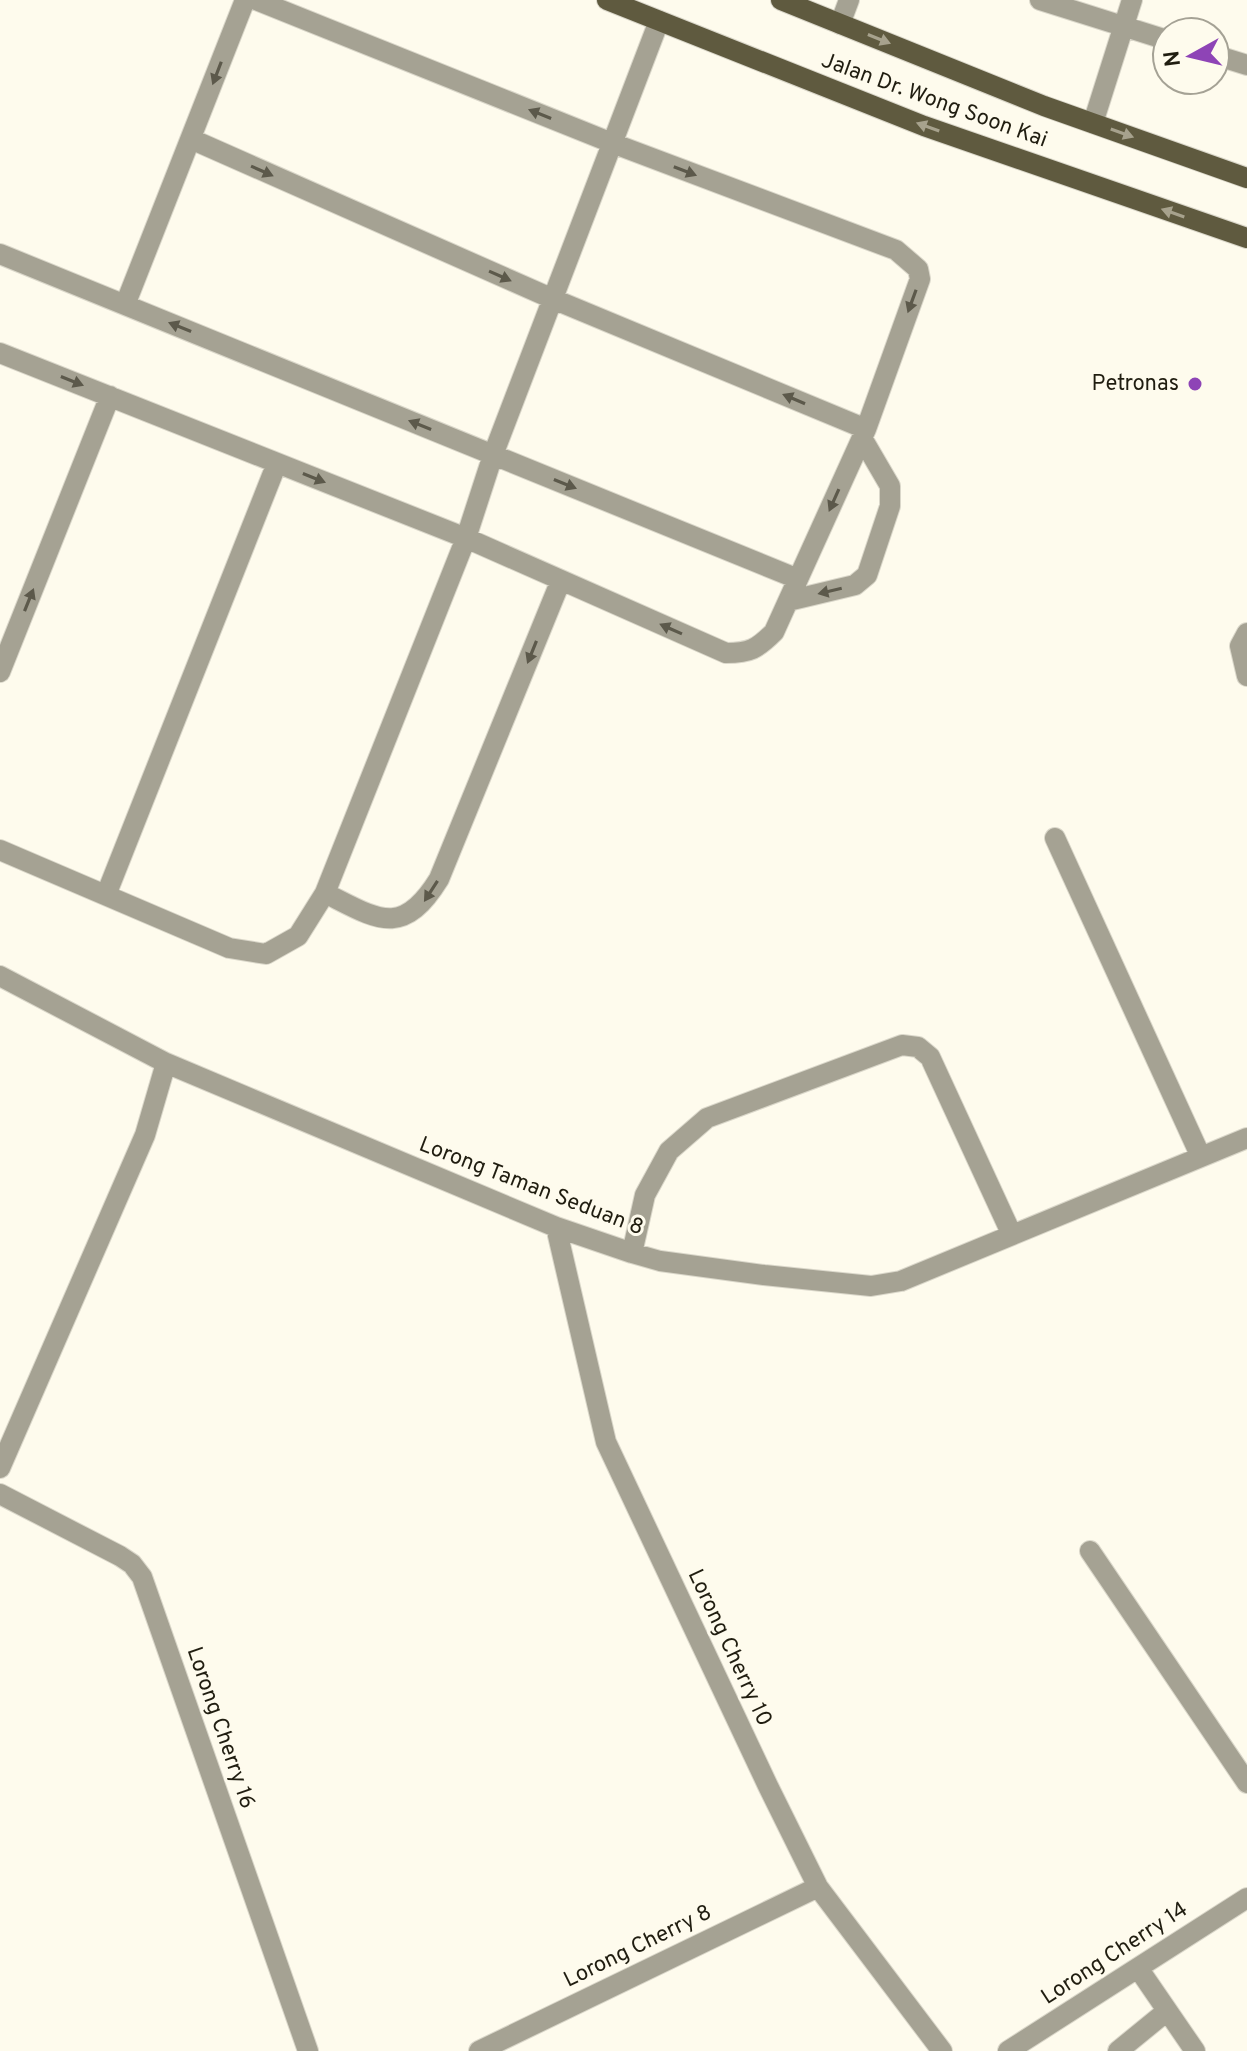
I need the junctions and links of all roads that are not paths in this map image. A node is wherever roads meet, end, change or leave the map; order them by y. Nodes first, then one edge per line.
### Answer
1 (245, 0) edge
2 (256, 0) edge
3 (607, 0) edge
4 (781, 0) edge
5 (849, 0) edge
6 (1040, 0) edge
7 (1132, 0) edge
8 (659, 21) junction
9 (840, 24) junction
10 (1123, 26) junction
11 (1151, 35) edge
12 (1093, 123) junction
13 (191, 139) junction
14 (612, 143) junction
15 (1247, 178) edge
16 (1247, 238) edge
17 (0, 254) edge
18 (553, 299) junction
19 (125, 305) junction
20 (0, 353) edge
21 (110, 396) junction
22 (864, 433) junction
23 (493, 455) junction
24 (277, 463) junction
25 (466, 538) junction
26 (798, 579) junction
27 (561, 580) junction
28 (788, 601) junction
29 (1247, 633) edge
30 (0, 672) edge
31 (1247, 676) edge
32 (1055, 838) dead end
33 (0, 850) edge
34 (325, 893) junction
35 (106, 895) junction
36 (0, 976) edge
37 (166, 1063) junction
38 (1247, 1138) edge
39 (1201, 1157) junction
40 (556, 1227) junction
41 (1012, 1235) junction
42 (632, 1253) junction
43 (0, 1468) edge
44 (0, 1494) edge
45 (1090, 1551) dead end
46 (1247, 1783) edge
47 (818, 1887) junction
48 (1247, 1898) edge
49 (1138, 1968) junction
50 (1167, 2011) junction
51 (308, 2051) edge
52 (479, 2051) edge
53 (942, 2051) edge
54 (1008, 2051) edge
55 (1118, 2051) edge
56 (1195, 2051) edge

1 -> 13 street
14 -> 2 street
3 - 8 main road, Jalan Dr. Wong Soon Kai
4 - 9 main road, Jalan Dr. Wong Soon Kai
5 - 9 street
6 - 10 street
7 - 10 street
8 - 14 street
16 -> 8 main road, Jalan Dr. Wong Soon Kai
9 -> 12 main road, Jalan Dr. Wong Soon Kai
10 - 11 street
10 - 12 street
12 -> 15 main road, Jalan Dr. Wong Soon Kai
13 -> 18 street
13 - 19 street
14 - 18 street
14 -> 22 street
17 - 19 street
22 -> 18 street
18 - 23 street
23 -> 19 street
20 -> 21 street
21 - 24 street
30 -> 21 street
22 -> 26 street
22 -> 28 street
23 - 25 street
23 -> 26 street
24 -> 25 street
24 - 35 street
25 - 27 street
25 - 34 street
26 - 28 street
28 -> 27 street
27 -> 34 street
29 - 31 street
32 - 39 street
33 - 35 street
34 - 35 street
36 - 37 street, Lorong Taman Seduan 8
37 - 40 street, Lorong Taman Seduan 8
37 - 43 street
38 - 39 street, Lorong Taman Seduan 8
39 - 41 street, Lorong Taman Seduan 8
40 - 42 street, Lorong Taman Seduan 8
40 - 47 street, Lorong Cherry 10
41 - 42 street, Lorong Taman Seduan 8
41 - 42 street
44 - 51 street, Lorong Cherry 16
45 - 46 street
47 - 52 street, Lorong Cherry 8
47 - 53 street, Lorong Cherry 10
48 - 49 street, Lorong Cherry 14
49 - 50 street
49 - 54 street, Lorong Cherry 14
50 - 55 street
50 - 56 street

